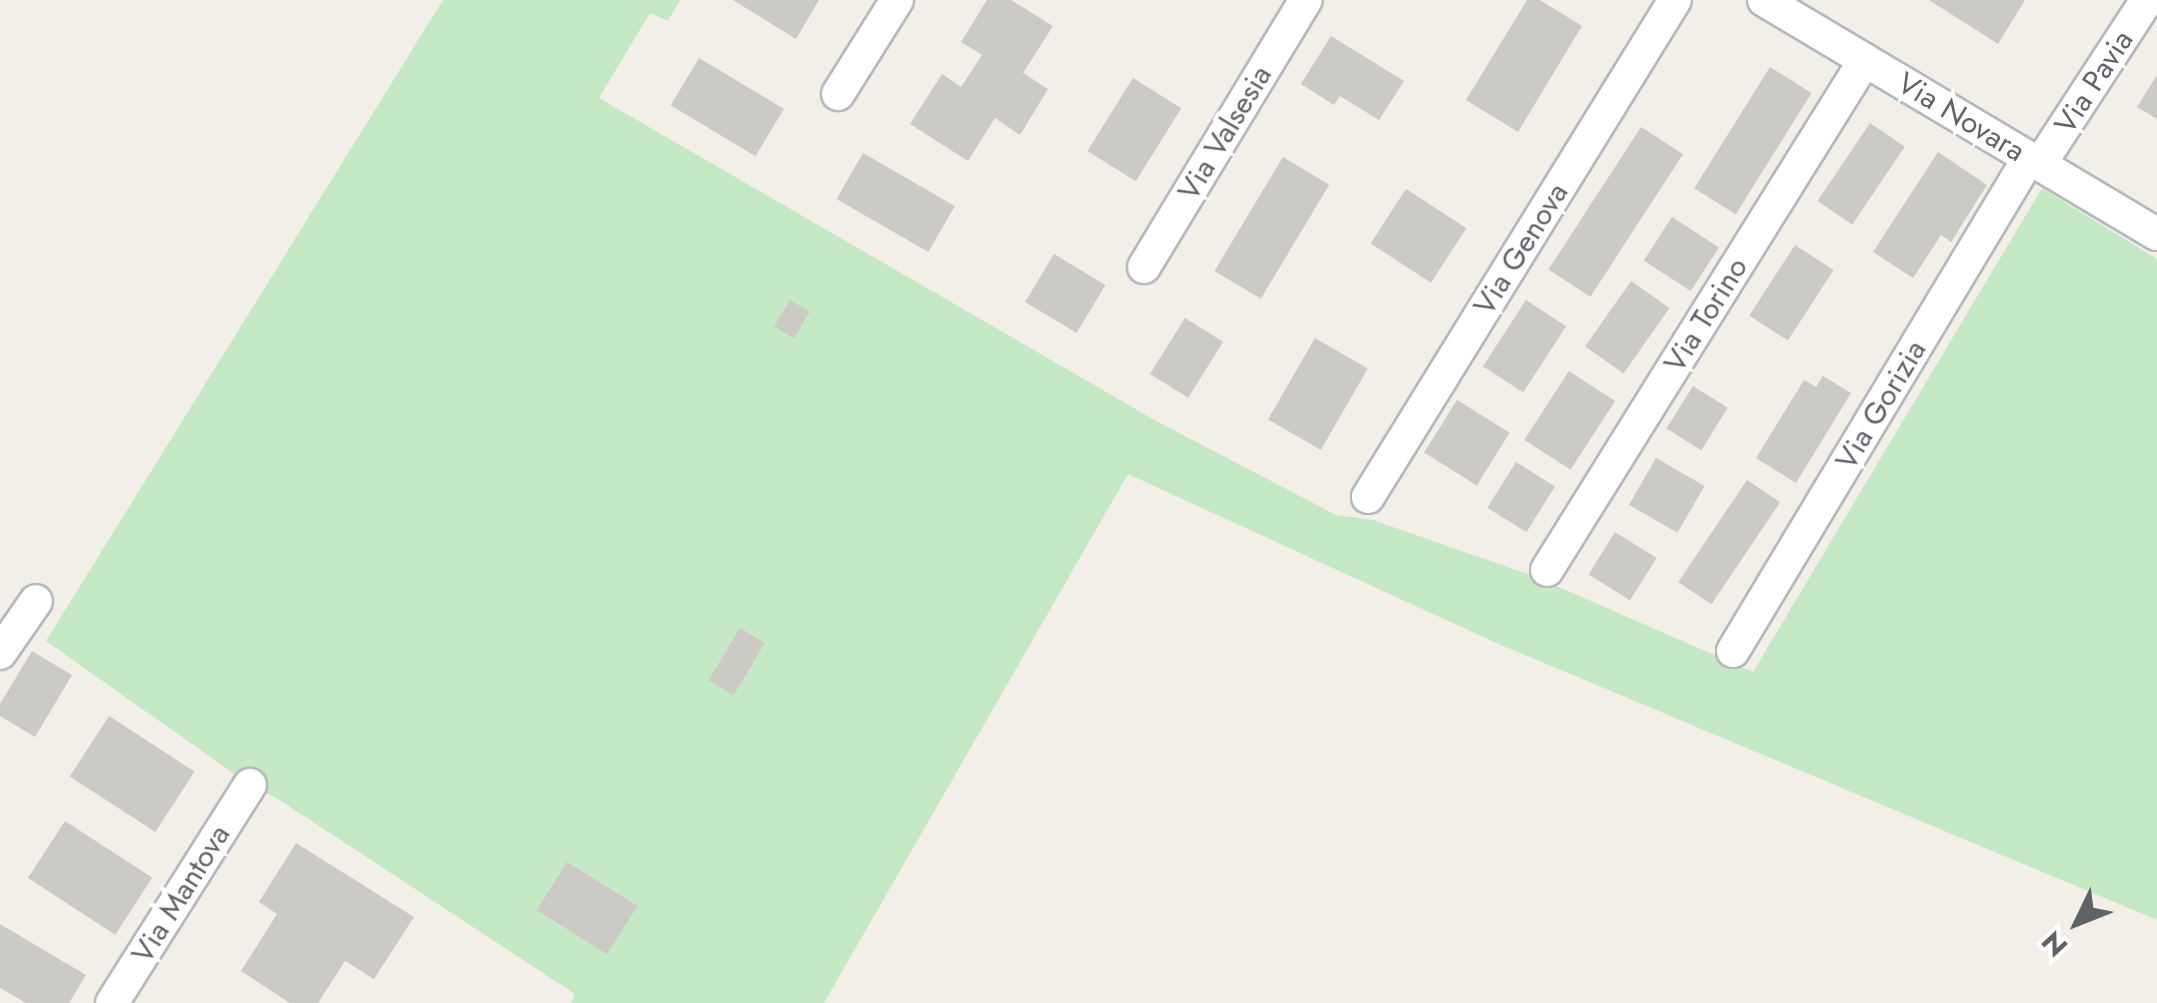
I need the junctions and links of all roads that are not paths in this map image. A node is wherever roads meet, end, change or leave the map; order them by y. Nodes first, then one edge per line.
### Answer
1 (897, 0) edge
2 (1306, 0) edge
3 (1675, 0) edge
4 (1764, 0) edge
5 (2147, 0) edge
6 (1865, 60) junction
7 (838, 94) dead end
8 (2035, 161) junction
9 (2157, 234) edge
10 (1144, 266) dead end
11 (1368, 497) dead end
12 (1547, 570) dead end
13 (36, 601) dead end
14 (1733, 651) dead end
15 (0, 653) edge
16 (250, 785) dead end
17 (112, 1003) edge

1 - 7 street
2 - 10 street, Via Valsesia
3 - 11 street, Via Genova
4 - 6 street, Via Novara
5 - 8 street, Via Pavia
6 - 8 street, Via Novara
6 - 12 street, Via Torino
8 - 9 street, Via Novara
8 - 14 street, Via Gorizia
13 - 15 street
16 - 17 street, Via Mantova

